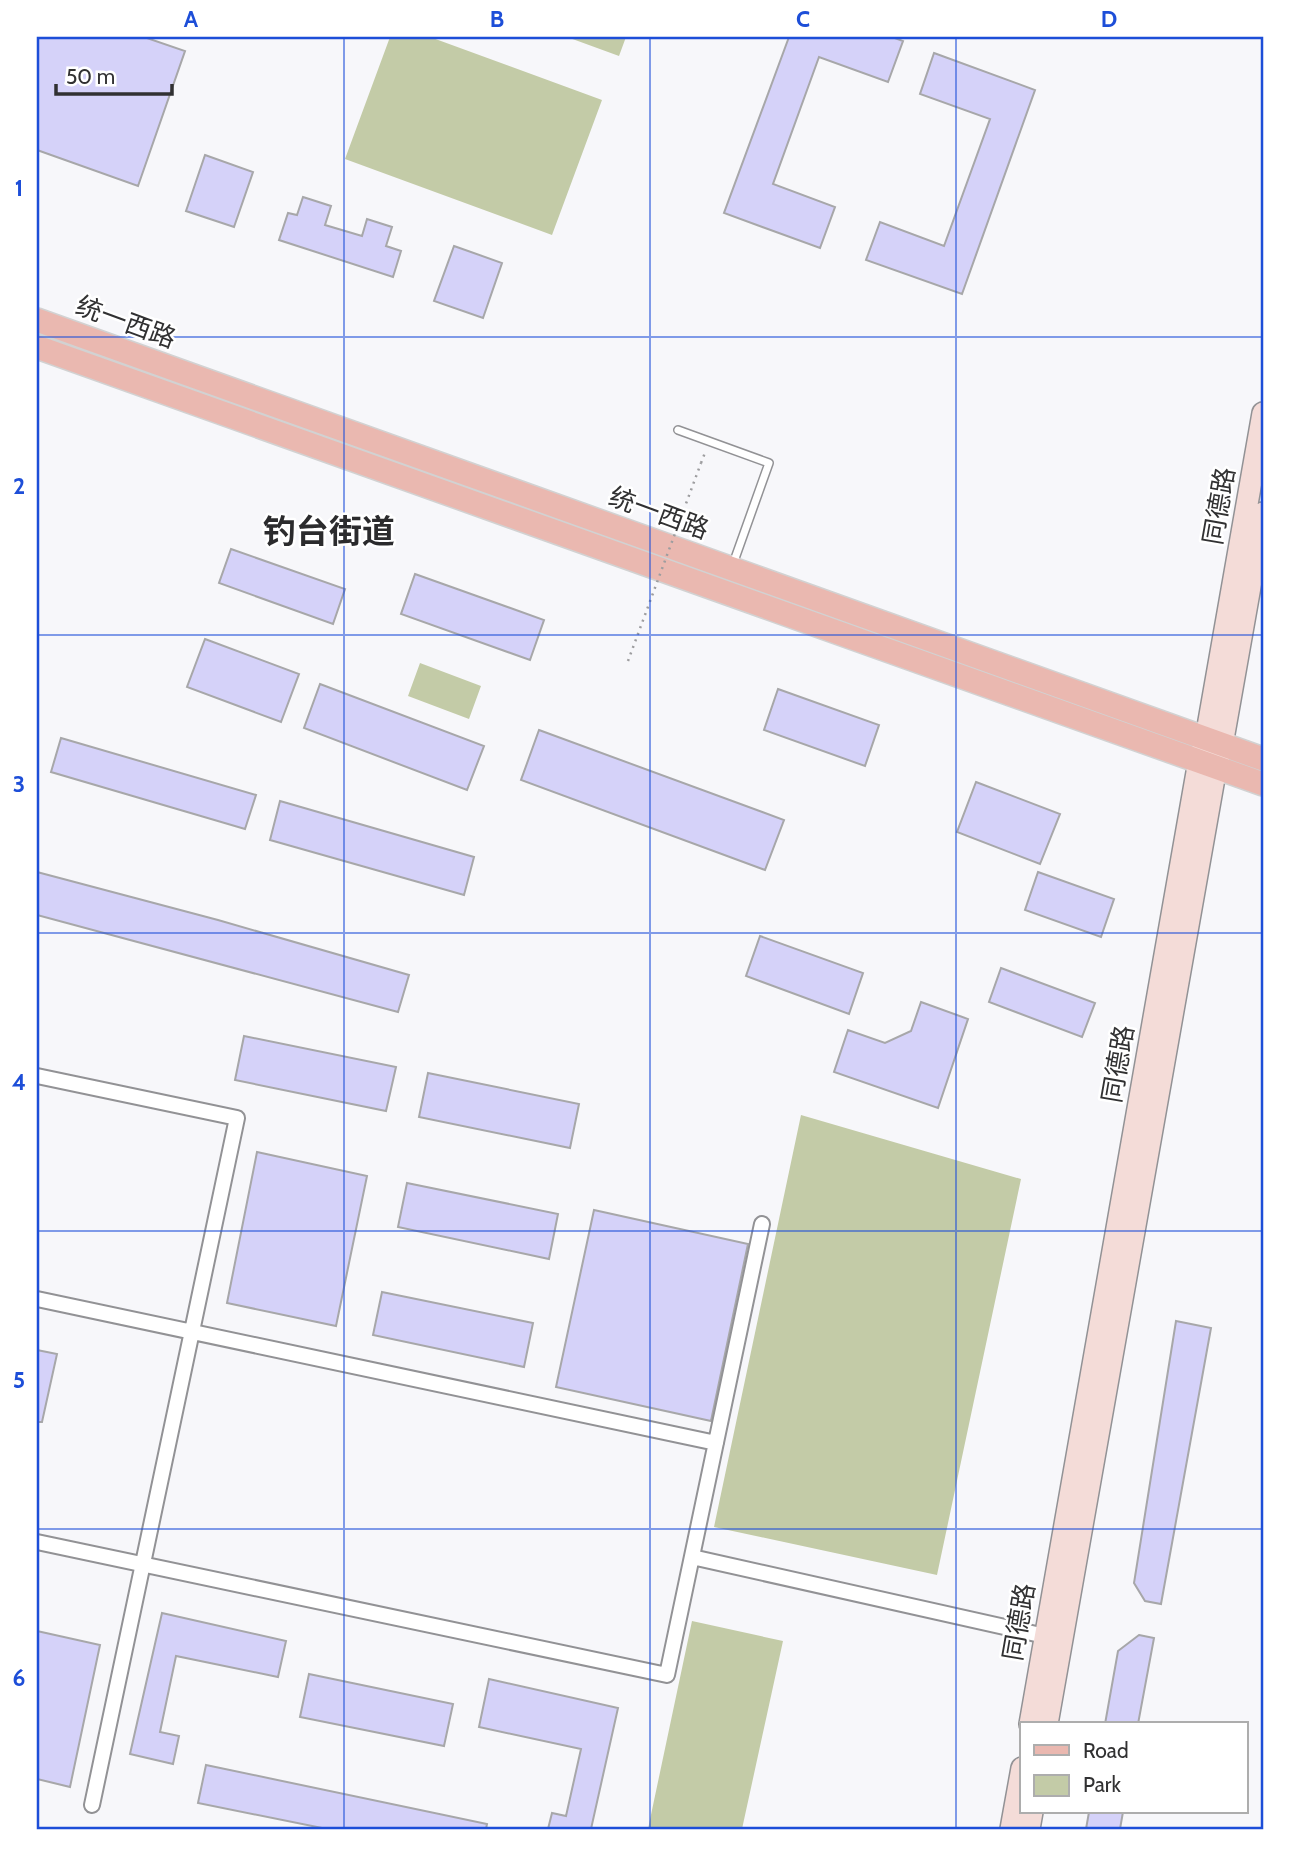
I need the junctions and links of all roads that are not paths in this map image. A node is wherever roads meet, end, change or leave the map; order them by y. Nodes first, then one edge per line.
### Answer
1 (37, 320) edge
2 (37, 347) edge
3 (1263, 413) edge
4 (678, 430) dead end
5 (1263, 513) edge
6 (731, 568) junction
7 (1214, 741) junction
8 (1263, 759) edge
9 (1207, 764) junction
10 (1263, 784) edge
11 (37, 1076) edge
12 (762, 1224) dead end
13 (37, 1298) edge
14 (191, 1332) junction
15 (716, 1443) junction
16 (37, 1542) edge
17 (692, 1557) junction
18 (143, 1564) junction
19 (1045, 1636) junction
20 (1030, 1722) edge
21 (1047, 1722) edge
22 (1020, 1780) edge
23 (92, 1805) dead end
24 (1011, 1829) edge

1 - 6 main road, 统一西路
2 - 9 main road, 统一西路
3 - 7 street, 同德路
4 - 6 lane
5 - 7 street, 同德路
6 - 7 main road, 统一西路
7 - 8 main road, 统一西路
7 - 9 street, 同德路
9 - 10 main road, 统一西路
9 - 19 street, 同德路
9 - 21 street, 同德路
11 - 14 street
12 - 15 street
13 - 14 street
14 - 15 street
14 - 18 street
15 - 17 street
16 - 18 street
17 - 18 street
17 - 19 street
18 - 23 street
19 - 20 street, 同德路
22 - 24 street

